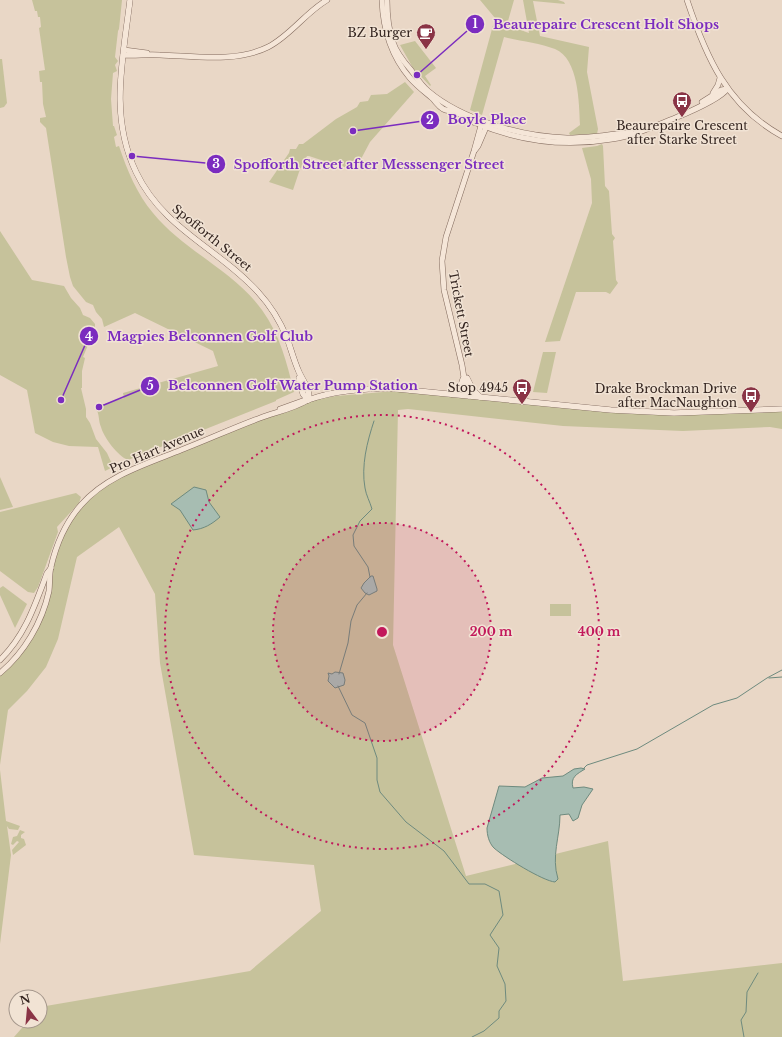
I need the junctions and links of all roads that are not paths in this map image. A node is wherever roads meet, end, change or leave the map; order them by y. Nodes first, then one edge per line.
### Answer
1 (130, 0) edge
2 (327, 0) edge
3 (382, 0) edge
4 (387, 0) edge
5 (687, 0) edge
6 (123, 53) junction
7 (720, 78) junction
8 (727, 89) junction
9 (711, 96) junction
10 (717, 97) junction
11 (735, 98) junction
12 (696, 107) junction
13 (484, 124) junction
14 (782, 136) edge
15 (465, 378) junction
16 (452, 394) junction
17 (469, 396) junction
18 (480, 397) junction
19 (308, 400) junction
20 (782, 409) edge
21 (50, 568) junction
22 (0, 660) edge
23 (0, 673) edge

1 - 6 main road, Spofforth Street
2 - 6 street
3 - 13 street
4 - 13 street
5 - 7 street
6 - 19 main road, Spofforth Street
7 - 8 street
7 - 9 street
8 - 9 street
8 - 10 street
8 - 11 street
9 - 12 street
10 - 11 street
10 - 12 street
11 - 14 street
12 - 13 street
13 - 15 street, Trickett Street
15 - 16 main road
15 - 17 street, Trickett Street
15 - 18 main road
16 - 17 main road
16 - 19 main road
17 - 18 main road
18 - 20 main road
19 - 21 street, Pro Hart Avenue
21 - 22 street, Pro Hart Avenue
21 - 23 street, Pro Hart Avenue

